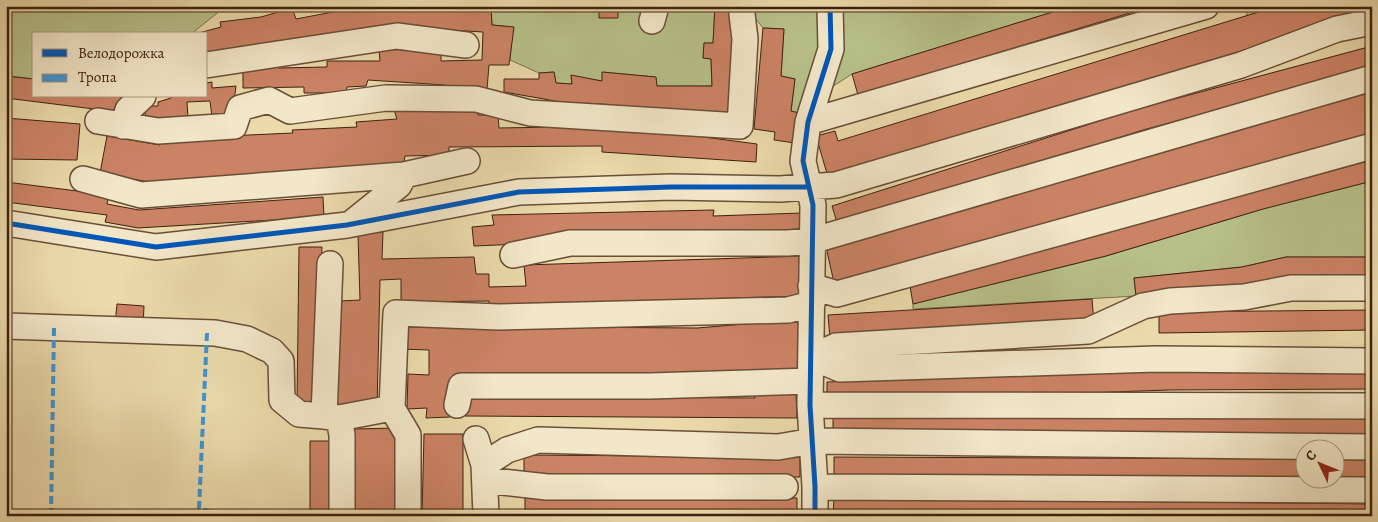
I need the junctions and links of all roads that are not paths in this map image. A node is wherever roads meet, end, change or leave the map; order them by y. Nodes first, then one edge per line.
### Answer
1 (741, 6) edge
2 (830, 6) edge
3 (1206, 6) edge
4 (1372, 22) edge
5 (466, 45) dead end
6 (208, 65) edge
7 (1372, 78) edge
8 (142, 98) edge
9 (98, 121) dead end
10 (808, 122) junction
11 (123, 126) junction
12 (1372, 146) edge
13 (467, 161) dead end
14 (404, 175) junction
15 (83, 179) dead end
16 (810, 187) junction
17 (6, 223) edge
18 (351, 224) junction
19 (811, 241) junction
20 (513, 255) dead end
21 (330, 264) dead end
22 (1372, 288) edge
23 (812, 295) junction
24 (6, 326) edge
25 (1372, 361) edge
26 (811, 369) junction
27 (457, 405) dead end
28 (810, 406) junction
29 (1372, 406) edge
30 (392, 408) junction
31 (331, 417) junction
32 (476, 439) dead end
33 (813, 441) junction
34 (1372, 447) edge
35 (485, 472) junction
36 (785, 487) dead end
37 (815, 487) junction
38 (1372, 490) edge
39 (489, 515) edge
40 (342, 516) edge
41 (408, 516) edge
42 (815, 516) edge

1 - 11 street
2 - 10 street
3 - 10 street
4 - 16 street
5 - 6 street
7 - 19 street
8 - 11 street
9 - 11 street
10 - 16 street
12 - 23 street
13 - 14 street
14 - 15 street
14 - 18 street
16 - 18 street
16 - 19 street
17 - 18 street
19 - 20 street
19 - 23 street
21 - 31 street
22 - 26 street
23 - 26 street
23 - 30 street
24 - 31 street
25 - 26 street
26 - 27 street
26 - 28 street
28 - 29 street
28 - 33 street
30 - 31 street
30 - 41 street
31 - 40 street
32 - 35 street
33 - 34 street
33 - 35 street
33 - 37 street
35 - 36 street
35 - 39 street
37 - 38 street
37 - 42 street

